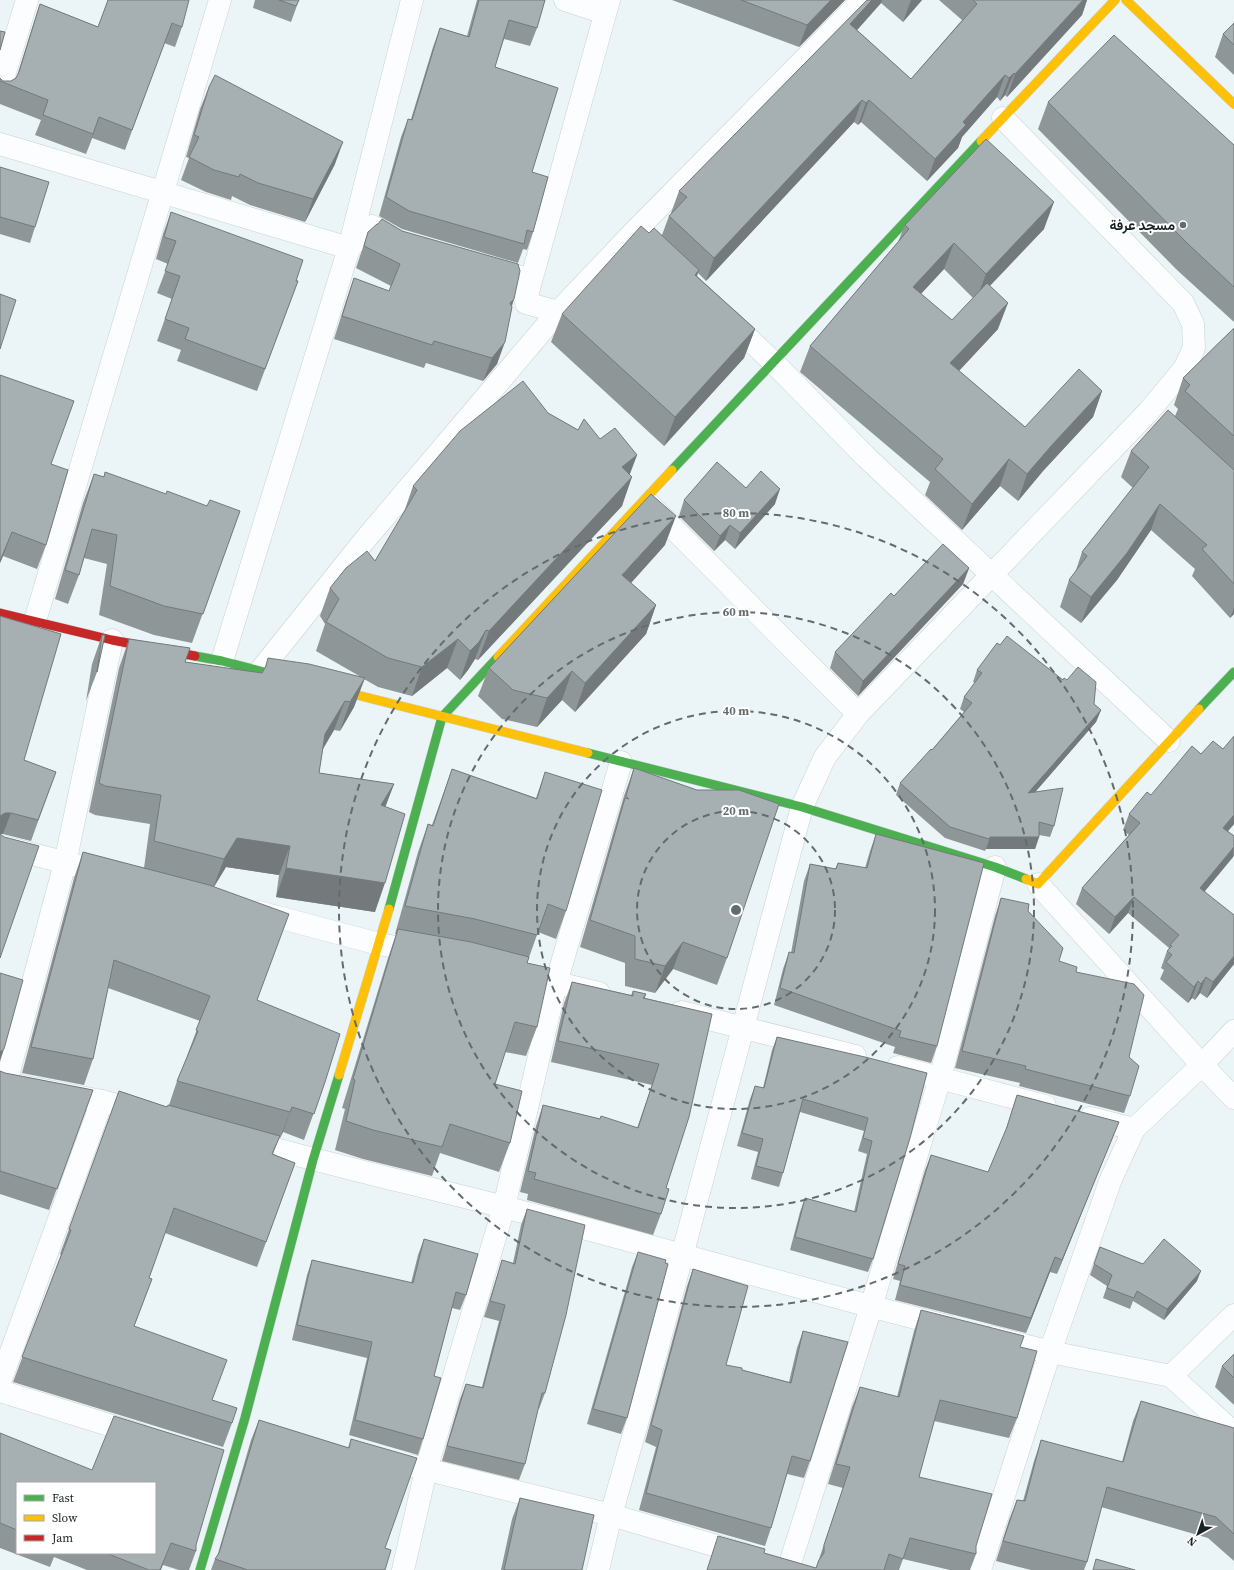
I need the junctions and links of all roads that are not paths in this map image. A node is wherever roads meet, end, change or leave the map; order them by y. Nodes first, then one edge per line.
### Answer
1 (27, 0) edge
2 (220, 0) edge
3 (412, 0) edge
4 (565, 0) edge
5 (863, 0) edge
6 (1115, 0) edge
7 (1126, 0) edge
8 (607, 6) edge
9 (0, 89) edge
10 (1234, 104) edge
11 (1003, 118) junction
12 (0, 144) edge
13 (163, 192) junction
14 (419, 247) edge
15 (349, 248) junction
16 (470, 262) edge
17 (526, 303) junction
18 (716, 308) edge
19 (558, 312) junction
20 (773, 362) junction
21 (1149, 411) junction
22 (1166, 426) edge
23 (646, 501) junction
24 (991, 575) junction
25 (0, 613) edge
26 (35, 621) junction
27 (112, 640) junction
28 (222, 661) junction
29 (260, 671) junction
30 (1234, 672) edge
31 (298, 680) edge
32 (321, 686) edge
33 (858, 714) junction
34 (442, 717) junction
35 (1169, 741) junction
36 (621, 762) junction
37 (802, 807) junction
38 (0, 846) edge
39 (66, 862) junction
40 (995, 867) junction
41 (127, 878) edge
42 (1038, 884) junction
43 (241, 908) edge
44 (379, 944) junction
45 (440, 955) edge
46 (499, 968) edge
47 (556, 983) junction
48 (616, 997) edge
49 (661, 1007) edge
50 (744, 1027) junction
51 (1234, 1031) edge
52 (1202, 1065) junction
53 (940, 1078) junction
54 (3, 1082) edge
55 (1234, 1098) edge
56 (102, 1101) junction
57 (162, 1118) edge
58 (1134, 1129) junction
59 (230, 1137) edge
60 (313, 1160) junction
61 (504, 1207) junction
62 (682, 1255) junction
63 (871, 1307) junction
64 (1234, 1315) edge
65 (1050, 1352) junction
66 (1171, 1376) junction
67 (0, 1382) edge
68 (0, 1391) edge
69 (245, 1418) junction
70 (267, 1424) edge
71 (1234, 1433) edge
72 (157, 1440) edge
73 (396, 1462) edge
74 (426, 1470) junction
75 (611, 1515) junction
76 (784, 1566) edge
77 (200, 1570) edge
78 (403, 1570) edge
79 (598, 1570) edge
80 (980, 1570) edge

1 - 9 street
2 - 13 street
3 - 15 street
4 - 8 street
5 - 19 street
6 - 11 street
7 - 10 street
8 - 17 street
11 - 20 street
11 - 21 street
12 - 13 street
13 - 15 street
13 - 26 street
14 - 15 street
15 - 28 street
16 - 17 street
17 - 19 street
18 - 20 street
19 - 29 street
20 - 23 street
20 - 24 street
21 - 22 street
21 - 24 street
23 - 33 street
23 - 34 street
24 - 33 street
24 - 35 street
25 - 26 street
26 - 27 street
27 - 28 street
27 - 39 street
28 - 29 street
29 - 31 street
30 - 35 street
32 - 34 street
33 - 37 street
34 - 36 street
34 - 44 street
35 - 42 street
36 - 37 street
36 - 47 street
37 - 40 street
37 - 50 street
38 - 39 street
39 - 41 street
39 - 54 street
40 - 42 street
40 - 53 street
42 - 52 street
43 - 44 street
44 - 45 street
44 - 60 street
46 - 47 street
47 - 48 street
47 - 61 street
49 - 50 street
50 - 53 street
50 - 62 street
51 - 52 street
52 - 55 street
52 - 58 street
53 - 58 street
53 - 63 street
54 - 56 street
56 - 57 street
56 - 67 street
58 - 65 street
59 - 60 street
60 - 61 street
60 - 69 street
61 - 62 street
61 - 74 street
62 - 63 street
62 - 75 street
63 - 65 street
63 - 76 street
64 - 66 street
65 - 66 street
65 - 80 street
66 - 71 street
68 - 72 street
69 - 70 street
69 - 77 street
73 - 74 street
74 - 75 street
74 - 78 street
75 - 76 street
75 - 79 street

